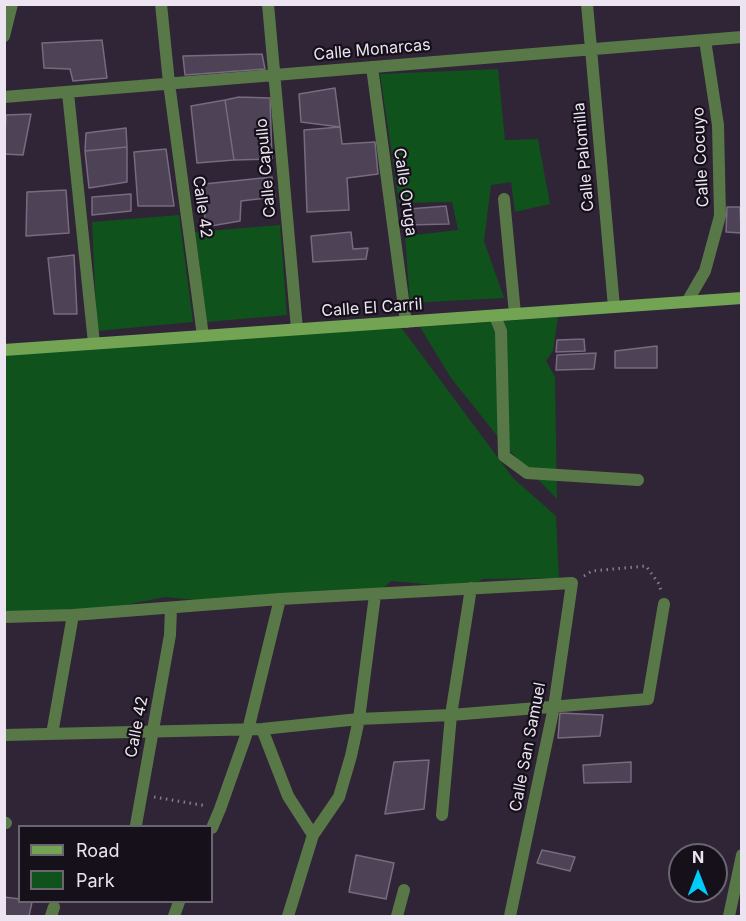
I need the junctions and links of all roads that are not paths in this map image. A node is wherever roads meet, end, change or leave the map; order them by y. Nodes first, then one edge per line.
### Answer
1 (12, 4) edge
2 (161, 4) edge
3 (268, 4) edge
4 (587, 4) edge
5 (4, 36) edge
6 (741, 37) edge
7 (705, 40) junction
8 (591, 49) junction
9 (372, 67) junction
10 (274, 75) junction
11 (169, 83) junction
12 (68, 93) junction
13 (4, 97) edge
14 (504, 199) dead end
15 (741, 298) edge
16 (687, 302) junction
17 (614, 307) junction
18 (515, 314) junction
19 (495, 315) junction
20 (406, 322) junction
21 (297, 329) junction
22 (203, 336) junction
23 (94, 343) junction
24 (4, 350) edge
25 (638, 480) dead end
26 (471, 588) junction
27 (375, 595) junction
28 (280, 599) junction
29 (664, 604) road end
30 (171, 608) junction
31 (73, 615) junction
32 (4, 617) edge
33 (554, 707) junction
34 (451, 715) junction
35 (359, 719) junction
36 (262, 729) junction
37 (248, 730) junction
38 (154, 732) junction
39 (52, 734) junction
40 (4, 735) edge
41 (442, 815) dead end
42 (136, 825) dead end
43 (213, 826) edge
44 (313, 835) junction
45 (741, 855) edge
46 (738, 887) edge
47 (404, 890) dead end
48 (288, 916) edge
49 (397, 916) edge
50 (510, 916) edge
51 (729, 916) edge

1 - 5 street
2 - 11 street, Calle 42
3 - 10 street, Calle Capullo
4 - 8 street, Calle Palomilla
6 - 7 street, Calle Monarcas
7 - 8 street, Calle Monarcas
7 - 16 street, Calle Cocuyo
8 - 9 street, Calle Monarcas
8 - 17 street, Calle Palomilla
9 - 10 street, Calle Monarcas
9 - 20 street, Calle Oruga
10 - 11 street, Calle Monarcas
10 - 21 street, Calle Capullo
11 - 12 street, Calle Monarcas
11 - 22 street, Calle 42
12 - 13 street, Calle Monarcas
12 - 23 street
14 - 18 street
15 - 16 main road, Calle El Carril
16 - 17 main road, Calle El Carril
17 - 18 main road, Calle El Carril
18 - 19 main road, Calle El Carril
19 - 20 main road, Calle El Carril
19 - 25 street
20 - 21 main road, Calle El Carril
21 - 22 main road, Calle El Carril
22 - 23 main road, Calle El Carril
23 - 24 main road, Calle El Carril
26 - 27 street
26 - 33 street, Calle San Samuel
26 - 34 street
27 - 28 street
27 - 35 street
28 - 30 street
28 - 37 street
29 - 33 street
30 - 31 street
30 - 38 street, Calle 42
31 - 32 street
31 - 39 street
33 - 34 street
33 - 50 street, Calle San Samuel
34 - 35 street
34 - 41 street
35 - 36 street
35 - 44 street
36 - 37 street
36 - 44 street
37 - 38 street
37 - 43 street
38 - 39 street
38 - 42 street, Calle 42
39 - 40 street
44 - 48 street
45 - 46 street
46 - 51 street
47 - 49 street

